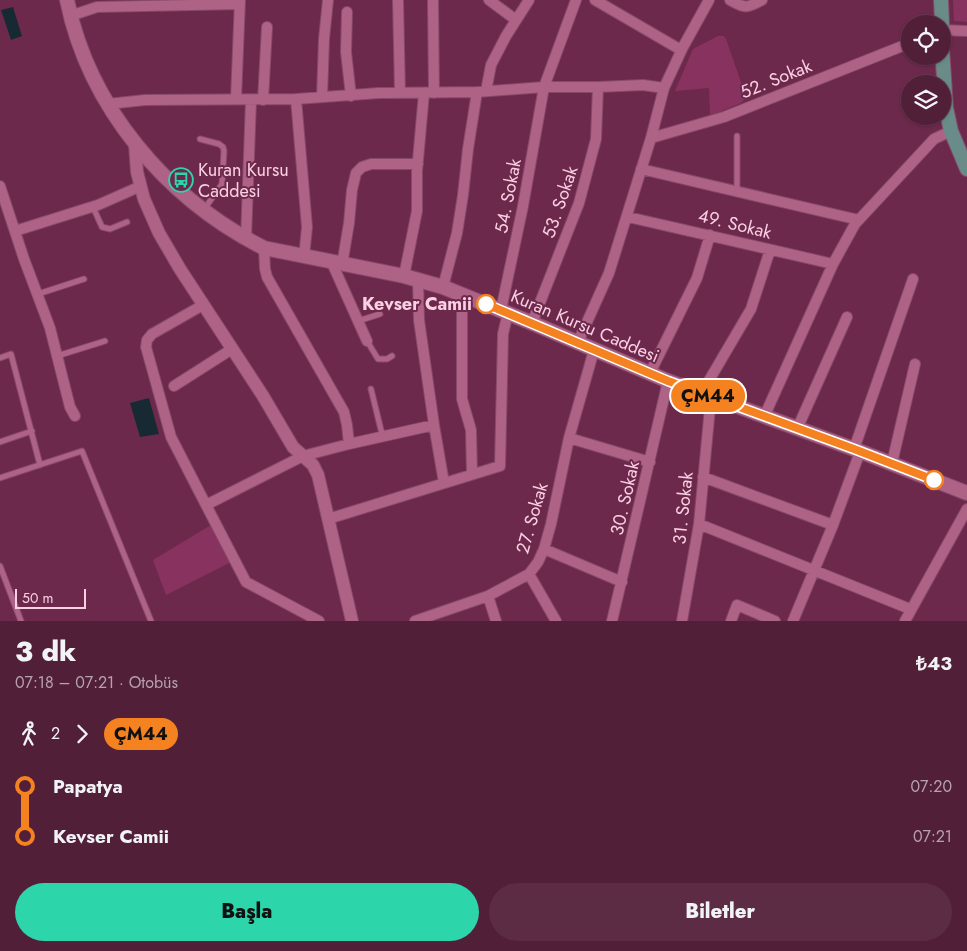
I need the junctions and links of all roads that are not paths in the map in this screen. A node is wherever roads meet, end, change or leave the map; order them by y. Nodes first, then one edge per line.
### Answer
1 (67, 0) edge
2 (328, 0) edge
3 (398, 0) edge
4 (433, 0) edge
5 (489, 0) edge
6 (529, 0) edge
7 (576, 0) edge
8 (595, 0) edge
9 (762, 0) edge
10 (941, 0) edge
11 (734, 1) edge
12 (240, 2) edge
13 (704, 2) edge
14 (347, 12) dead end
15 (942, 15) edge
16 (70, 16) junction
17 (516, 20) junction
18 (268, 26) dead end
19 (951, 30) edge
20 (967, 31) edge
21 (901, 47) edge
22 (681, 50) junction
23 (943, 65) edge
24 (544, 87) junction
25 (598, 87) junction
26 (664, 88) junction
27 (482, 91) junction
28 (400, 93) junction
29 (429, 93) junction
30 (351, 96) junction
31 (322, 97) junction
32 (236, 99) junction
33 (296, 99) junction
34 (251, 100) junction
35 (263, 100) junction
36 (108, 104) junction
37 (951, 131) junction
38 (737, 136) dead end
39 (651, 138) junction
40 (200, 139) dead end
41 (135, 145) junction
42 (418, 164) junction
43 (641, 169) junction
44 (967, 169) edge
45 (0, 186) edge
46 (141, 186) junction
47 (737, 191) junction
48 (93, 207) junction
49 (204, 209) junction
50 (628, 217) junction
51 (859, 220) junction
52 (127, 222) dead end
53 (15, 231) junction
54 (710, 234) junction
55 (246, 239) junction
56 (264, 248) junction
57 (770, 250) junction
58 (304, 257) junction
59 (337, 264) junction
60 (833, 264) junction
61 (404, 276) junction
62 (84, 278) dead end
63 (913, 279) dead end
64 (418, 280) junction
65 (443, 287) junction
66 (462, 294) junction
67 (37, 295) junction
68 (203, 305) junction
69 (505, 312) junction
70 (380, 314) dead end
71 (847, 317) dead end
72 (358, 321) junction
73 (532, 323) junction
74 (105, 341) dead end
75 (366, 341) joint
76 (578, 342) junction
77 (232, 349) junction
78 (594, 350) junction
79 (57, 356) junction
80 (392, 356) dead end
81 (0, 358) edge
82 (916, 364) dead end
83 (650, 373) junction
84 (668, 381) junction
85 (174, 386) dead end
86 (371, 389) dead end
87 (706, 396) junction
88 (74, 416) dead end
89 (764, 417) junction
90 (434, 425) junction
91 (797, 429) junction
92 (32, 431) junction
93 (384, 436) junction
94 (570, 438) junction
95 (0, 442) edge
96 (348, 444) junction
97 (857, 450) junction
98 (303, 456) junction
99 (650, 462) junction
100 (892, 463) junction
101 (40, 465) junction
102 (472, 474) junction
103 (702, 477) junction
104 (0, 478) edge
105 (444, 483) junction
106 (967, 493) edge
107 (206, 505) junction
108 (967, 509) edge
109 (328, 519) junction
110 (699, 524) junction
111 (833, 525) junction
112 (544, 549) junction
113 (0, 566) edge
114 (814, 569) junction
115 (529, 574) junction
116 (622, 582) junction
117 (488, 596) junction
118 (910, 609) junction
119 (21, 621) edge
120 (151, 621) edge
121 (319, 621) edge
122 (352, 621) edge
123 (415, 621) edge
124 (496, 621) edge
125 (556, 621) edge
126 (612, 621) edge
127 (682, 621) edge
128 (731, 621) edge
129 (775, 621) edge
130 (793, 621) edge
131 (904, 621) edge

1 - 16 main road, Kuran Kursu Caddesi
2 - 31 street
3 - 28 street
4 - 29 street
5 - 17 street
6 - 17 street
7 - 24 street, 54. Sokak
8 - 22 street
9 - 11 street
10 - 15 main road
12 - 16 street
12 - 32 street
13 - 22 street
14 - 30 street
16 - 36 main road, Kuran Kursu Caddesi
17 - 27 street
18 - 35 street
19 - 20 street
21 - 39 street, 52. Sokak
22 - 26 street
23 - 37 main road
24 - 25 street
24 - 27 street
24 - 69 street, 54. Sokak
25 - 26 street
25 - 73 street, 53. Sokak
26 - 39 street
27 - 29 street
27 - 65 street
28 - 29 street
28 - 30 street
29 - 42 street
30 - 31 street
31 - 33 street
32 - 34 street
32 - 36 street
33 - 35 street
33 - 58 street
34 - 35 street
34 - 55 street
36 - 41 main road, Kuran Kursu Caddesi
37 - 44 main road
37 - 51 street
38 - 47 lane
39 - 43 street
40 - 49 lane
41 - 46 street
41 - 49 main road, Kuran Kursu Caddesi
42 - 59 street
42 - 61 street
43 - 47 street
43 - 50 street
45 - 53 street
46 - 48 street
46 - 68 street
47 - 51 street
48 - 52 lane
48 - 53 street
49 - 55 main road, Kuran Kursu Caddesi
50 - 54 street, 49. Sokak
50 - 76 street
51 - 60 street
53 - 67 street
54 - 57 street, 49. Sokak
54 - 83 street
55 - 56 main road, Kuran Kursu Caddesi
56 - 58 main road, Kuran Kursu Caddesi
56 - 96 street
57 - 60 street, 49. Sokak
57 - 87 street
58 - 59 main road, Kuran Kursu Caddesi
59 - 61 main road, Kuran Kursu Caddesi
59 - 72 street
60 - 89 street
61 - 64 main road, Kuran Kursu Caddesi
62 - 67 lane
63 - 97 street
64 - 65 main road, Kuran Kursu Caddesi
64 - 90 street
65 - 66 main road, Kuran Kursu Caddesi
66 - 69 main road, Kuran Kursu Caddesi
66 - 102 street
67 - 79 street
68 - 77 street
68 - 107 street
69 - 73 main road, Kuran Kursu Caddesi
69 - 102 street, 54. Sokak
70 - 72 lane
71 - 91 street
72 - 75 street
73 - 76 main road, Kuran Kursu Caddesi
74 - 79 lane
75 - 80 lane
76 - 78 main road, Kuran Kursu Caddesi
77 - 85 street
77 - 98 street
78 - 83 main road, Kuran Kursu Caddesi
78 - 94 street, 27. Sokak
79 - 88 street
81 - 92 lane
82 - 100 street
83 - 84 main road, Kuran Kursu Caddesi
84 - 87 main road, Kuran Kursu Caddesi
84 - 99 street, 30. Sokak
86 - 93 lane
87 - 89 main road, Kuran Kursu Caddesi
87 - 103 street, 31. Sokak
89 - 91 main road, Kuran Kursu Caddesi
90 - 93 street
90 - 105 street
91 - 97 main road, Kuran Kursu Caddesi
92 - 95 lane
92 - 101 lane
93 - 96 street
94 - 99 street
94 - 112 street, 27. Sokak
96 - 98 street
97 - 100 main road, Kuran Kursu Caddesi
97 - 111 street
98 - 107 street
98 - 109 street
99 - 116 street, 30. Sokak
100 - 106 main road, Kuran Kursu Caddesi
101 - 104 lane
101 - 120 lane
102 - 105 street
103 - 110 street, 31. Sokak
103 - 111 street
105 - 109 street
107 - 121 street
108 - 118 street
109 - 122 street
110 - 114 street
110 - 127 street, 31. Sokak
111 - 114 street
112 - 115 street, 27. Sokak
112 - 116 street
113 - 119 lane
114 - 118 street
114 - 130 street
115 - 117 street, 27. Sokak
115 - 125 street
116 - 126 street, 30. Sokak
117 - 123 street, 27. Sokak
117 - 124 street
118 - 131 street
128 - 129 street

